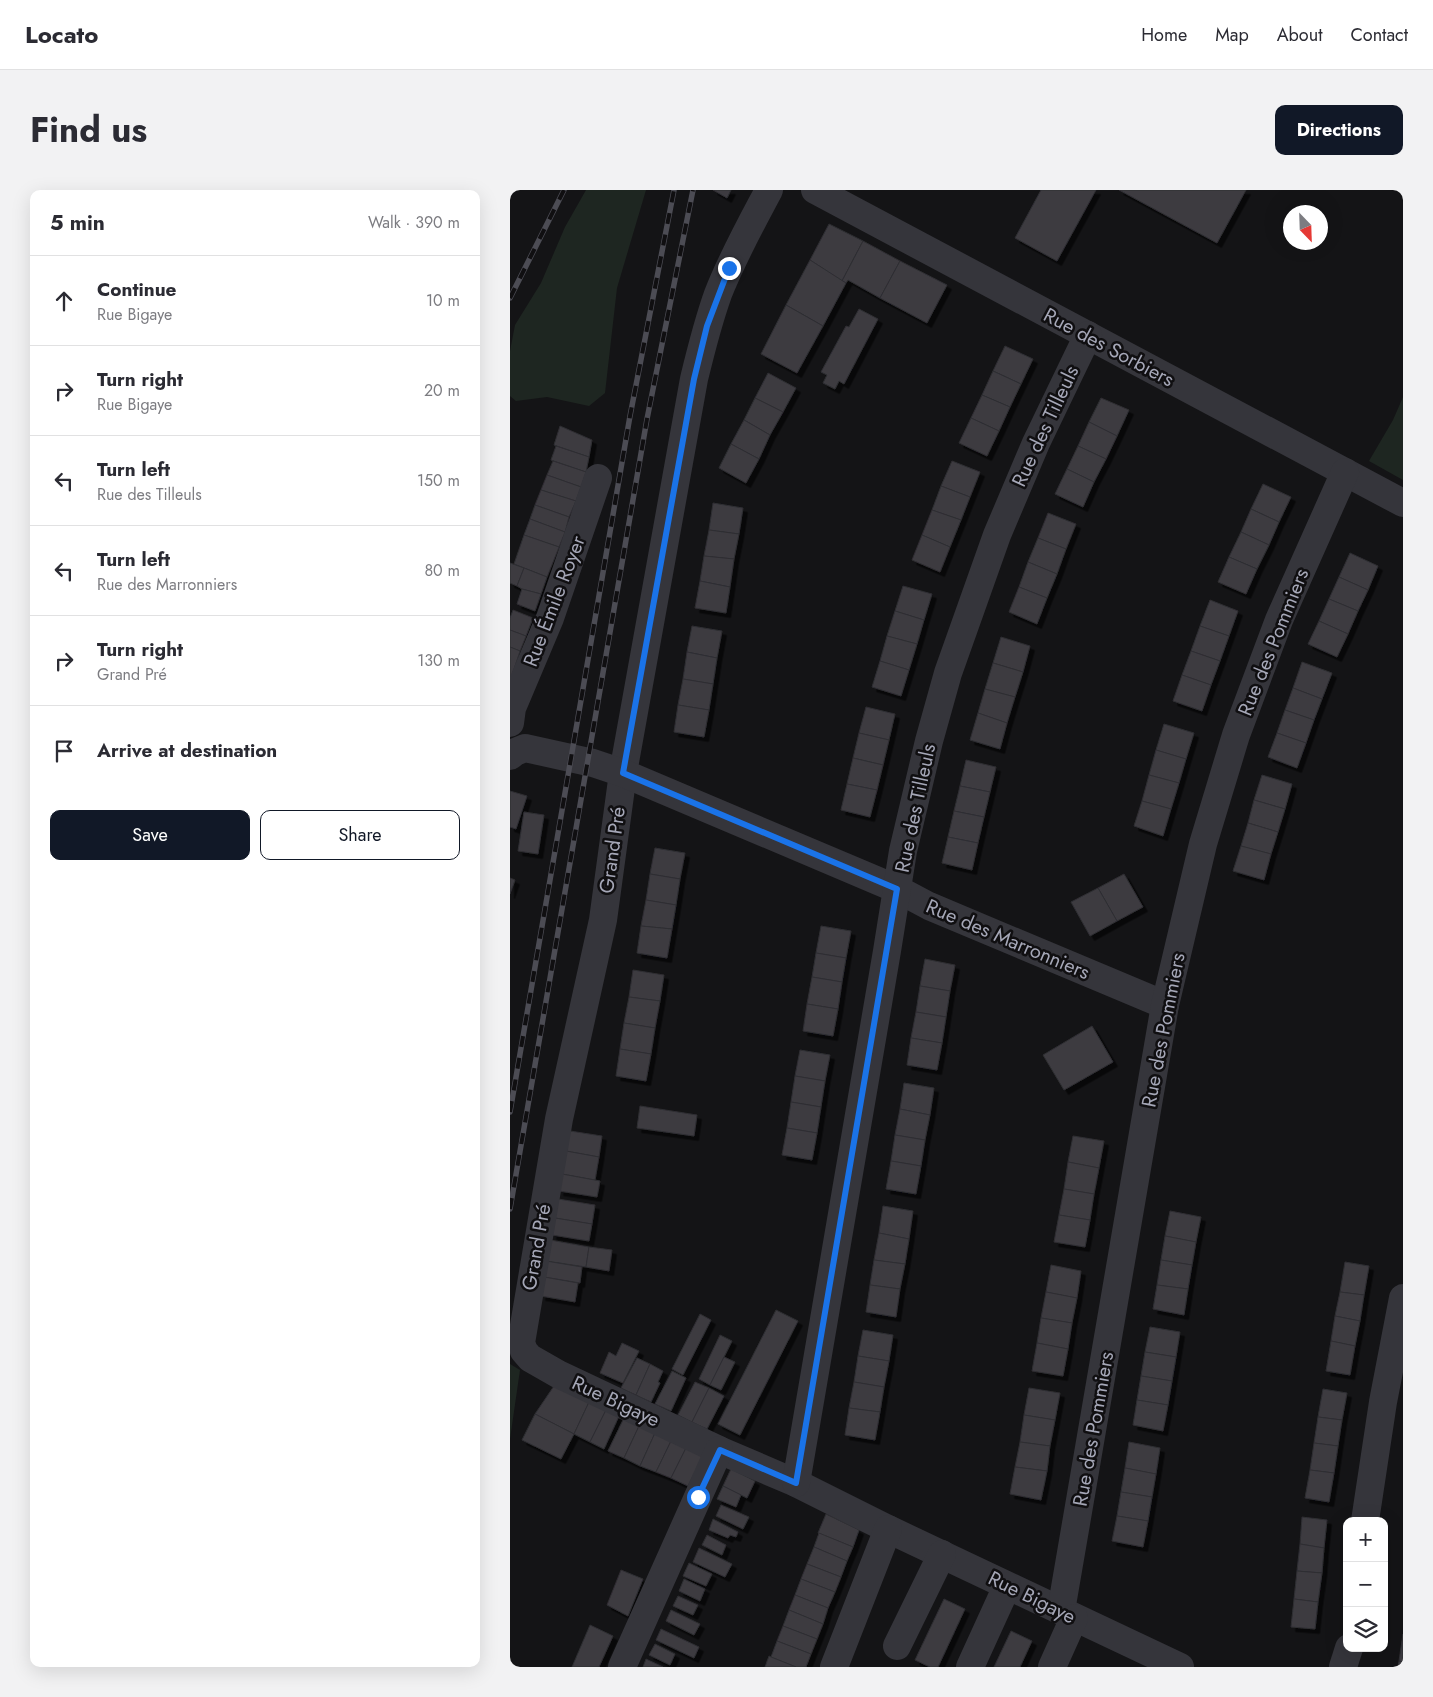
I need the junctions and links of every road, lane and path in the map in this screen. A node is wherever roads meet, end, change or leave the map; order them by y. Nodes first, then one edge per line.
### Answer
1 (769, 190) edge
2 (815, 190) edge
3 (1088, 335) junction
4 (1345, 472) junction
5 (598, 478) dead end
6 (1403, 503) edge
7 (511, 739) edge
8 (623, 773) junction
9 (897, 889) junction
10 (1165, 1005) junction
11 (1403, 1298) edge
12 (521, 1343) joint
13 (720, 1450) junction
14 (796, 1483) junction
15 (1365, 1517) edge
16 (888, 1529) junction
17 (942, 1554) junction
18 (1007, 1586) junction
19 (1068, 1615) junction
20 (897, 1646) dead end
21 (1347, 1652) edge
22 (1138, 1658) edge
23 (1178, 1666) edge
24 (622, 1667) edge
25 (834, 1667) edge
26 (970, 1667) edge
27 (1052, 1667) edge
28 (1343, 1667) edge

1 - 8 street, Grand Pré
2 - 3 street, Rue des Sorbiers
3 - 4 street, Rue des Sorbiers
3 - 9 street, Rue des Tilleuls
4 - 6 street, Rue des Sorbiers
4 - 10 street, Rue des Pommiers
5 - 7 street, Rue Émile Royer
7 - 8 street, Rue des Marronniers
8 - 9 street, Rue des Marronniers
8 - 12 street, Grand Pré
9 - 10 street, Rue des Marronniers
9 - 14 street, Rue des Tilleuls
10 - 19 street, Rue des Pommiers
11 - 15 street
12 - 13 street, Rue Bigaye
13 - 14 street, Rue Bigaye
13 - 24 street
14 - 16 street, Rue Bigaye
16 - 17 street, Rue Bigaye
16 - 25 street
17 - 18 street, Rue Bigaye
17 - 20 street
18 - 19 street, Rue Bigaye
18 - 26 street
19 - 22 street, Rue Bigaye
19 - 27 street, Rue des Pommiers
21 - 28 street
22 - 23 street, Rue Bigaye

